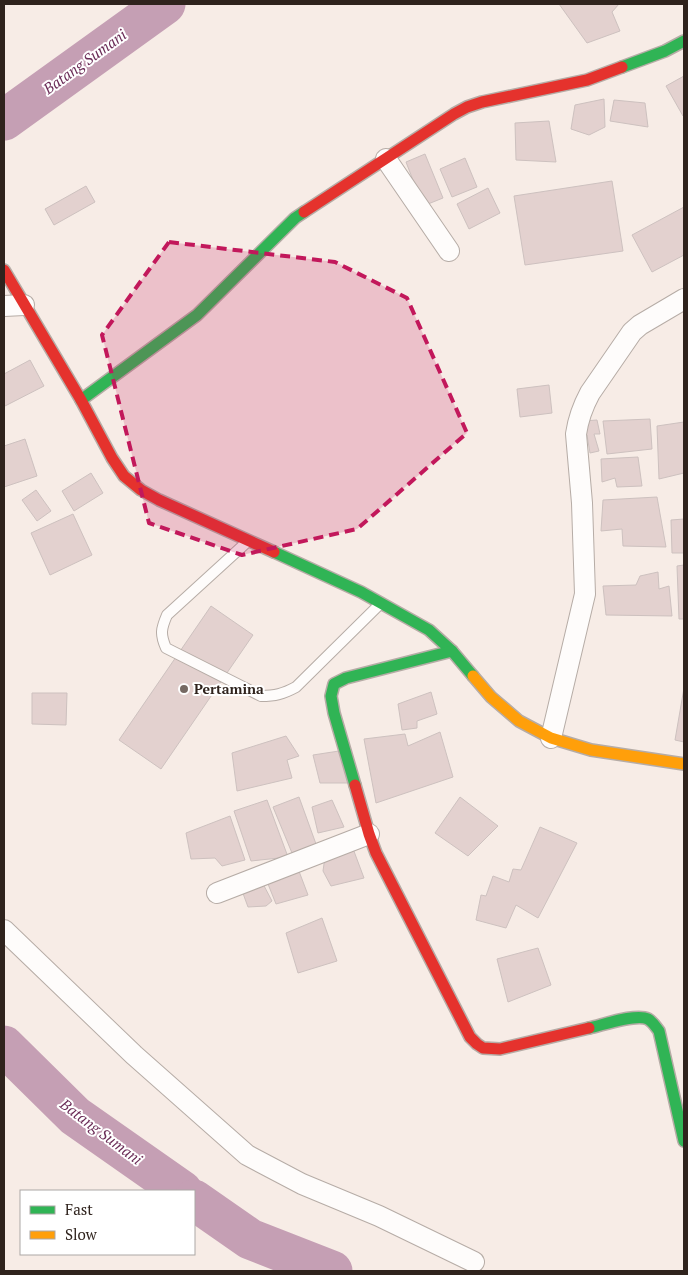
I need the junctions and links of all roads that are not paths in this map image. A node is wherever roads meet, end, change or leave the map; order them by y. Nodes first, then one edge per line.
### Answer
1 (684, 41) edge
2 (386, 159) junction
3 (449, 251) dead end
4 (4, 270) edge
5 (684, 299) edge
6 (24, 305) junction
7 (4, 306) edge
8 (81, 400) junction
9 (249, 540) junction
10 (382, 603) junction
11 (452, 651) junction
12 (551, 738) junction
13 (684, 764) edge
14 (369, 834) junction
15 (217, 893) dead end
16 (4, 930) edge
17 (684, 1141) edge
18 (474, 1262) dead end

1 - 2 main road
2 - 3 street
2 - 8 main road
4 - 6 main road
5 - 12 street
6 - 7 street
6 - 8 main road
8 - 9 main road
9 - 10 main road
9 - 10 lane
10 - 11 main road
11 - 12 main road
11 - 14 main road
12 - 13 main road
14 - 15 street
14 - 17 main road
16 - 18 street

